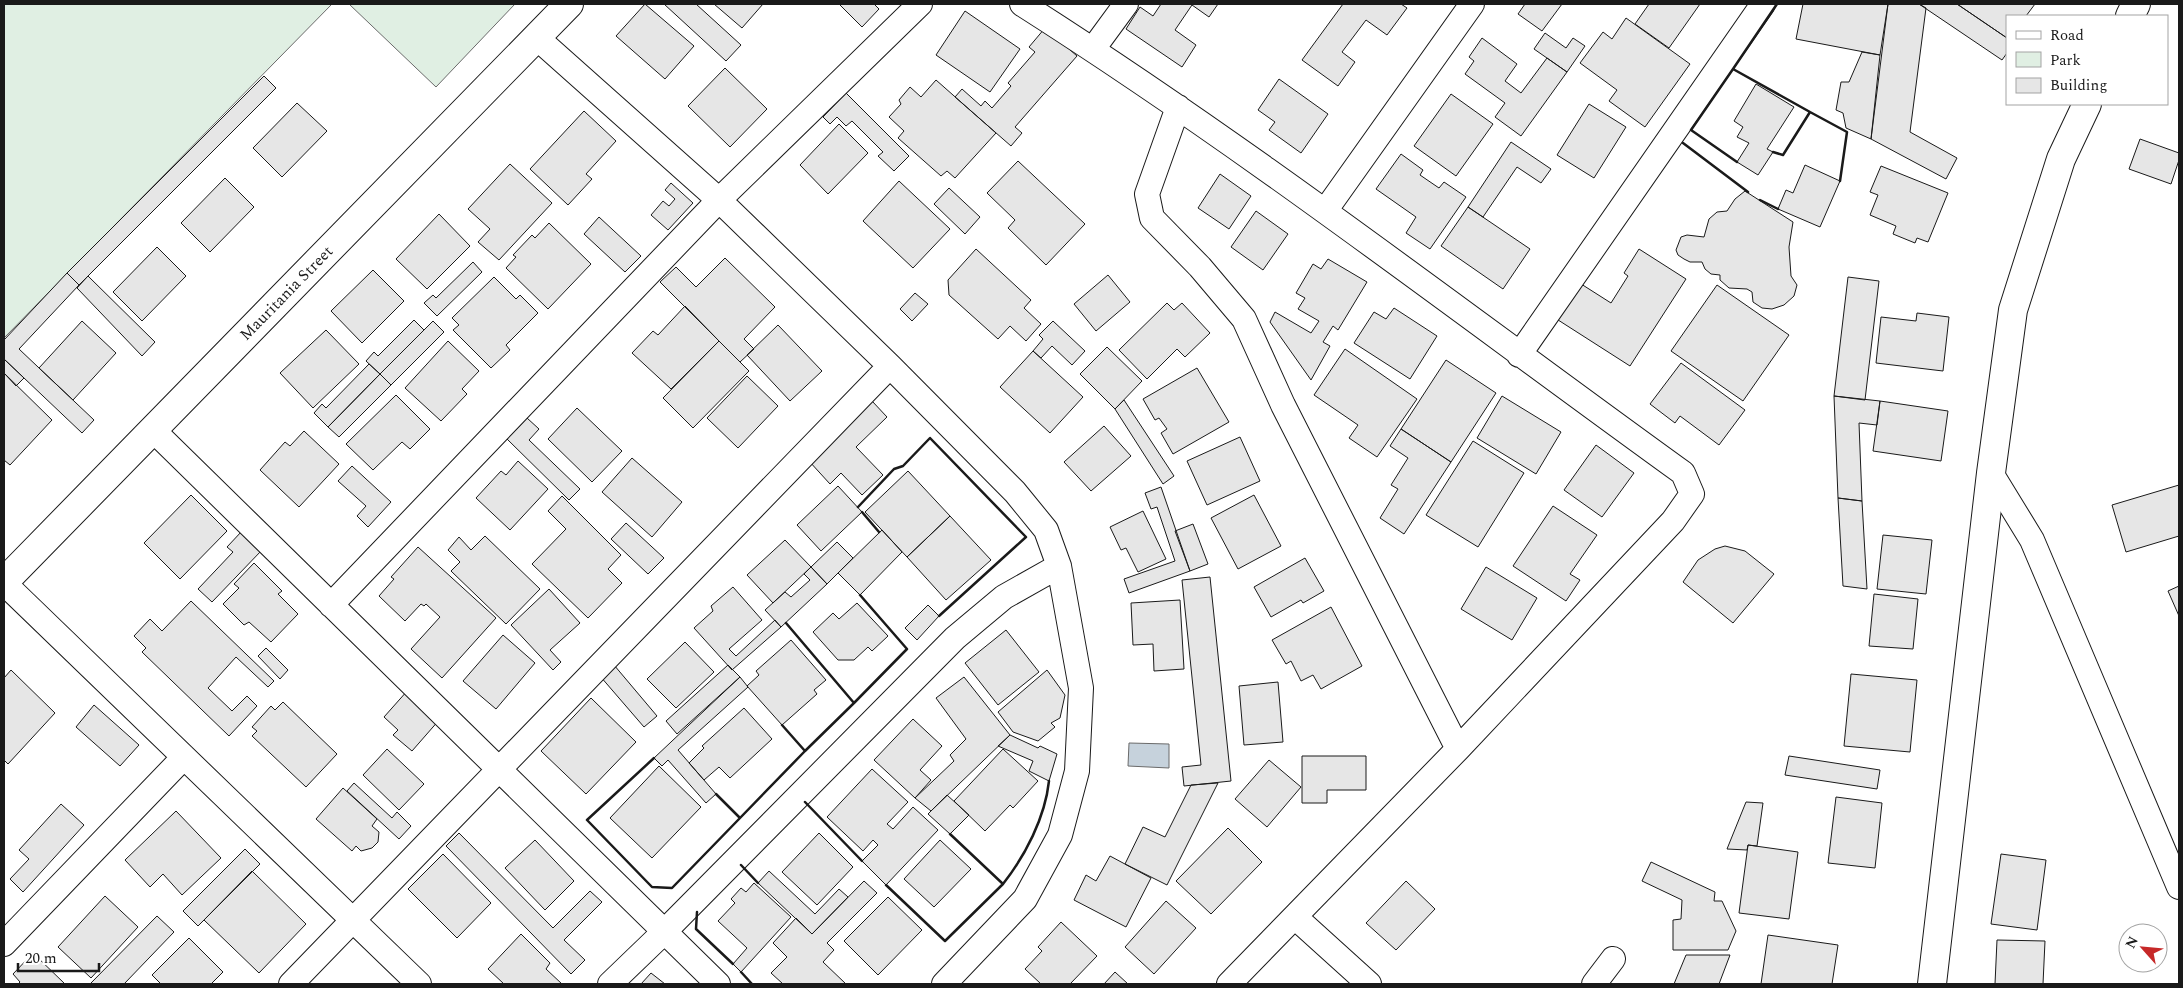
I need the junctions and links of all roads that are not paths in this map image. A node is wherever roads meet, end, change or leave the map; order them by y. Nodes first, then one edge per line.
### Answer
1 (569, 4) edge
2 (920, 4) edge
3 (1022, 4) edge
4 (1126, 4) edge
5 (1472, 4) edge
6 (1763, 4) edge
7 (536, 37) junction
8 (1093, 49) junction
9 (2087, 105) edge
10 (1178, 107) junction
11 (719, 200) junction
12 (1325, 211) junction
13 (1519, 354) junction
14 (890, 366) junction
15 (153, 430) junction
16 (1991, 473) junction
17 (1059, 566) junction
18 (4, 583) edge
19 (331, 605) junction
20 (1458, 749) junction
21 (184, 758) junction
22 (499, 770) junction
23 (2179, 887) edge
24 (1295, 918) junction
25 (353, 920) junction
26 (664, 932) junction
27 (4, 944) edge
28 (1613, 959) dead end
29 (291, 984) edge
30 (419, 984) edge
31 (610, 984) edge
32 (718, 984) edge
33 (944, 984) edge
34 (1229, 984) edge
35 (1369, 984) edge
36 (1594, 984) edge
37 (1932, 984) edge

1 - 7 street, Mauritania Street
2 - 11 street
3 - 8 street
4 - 8 street
5 - 12 street
6 - 13 street
7 - 11 street
7 - 15 street, Mauritania Street
8 - 10 street
9 - 16 street
10 - 12 street
10 - 20 street
11 - 14 street
11 - 19 street
12 - 13 street
13 - 20 street
14 - 17 street
14 - 22 street
15 - 18 street, Mauritania Street
15 - 19 street
16 - 23 street
16 - 37 street
17 - 26 street
17 - 33 street
18 - 21 street
19 - 22 street
20 - 24 street
21 - 25 street
21 - 27 street
22 - 25 street
22 - 26 street
24 - 34 street
24 - 35 street
25 - 29 street
25 - 30 street
26 - 31 street
26 - 32 street
28 - 36 street

